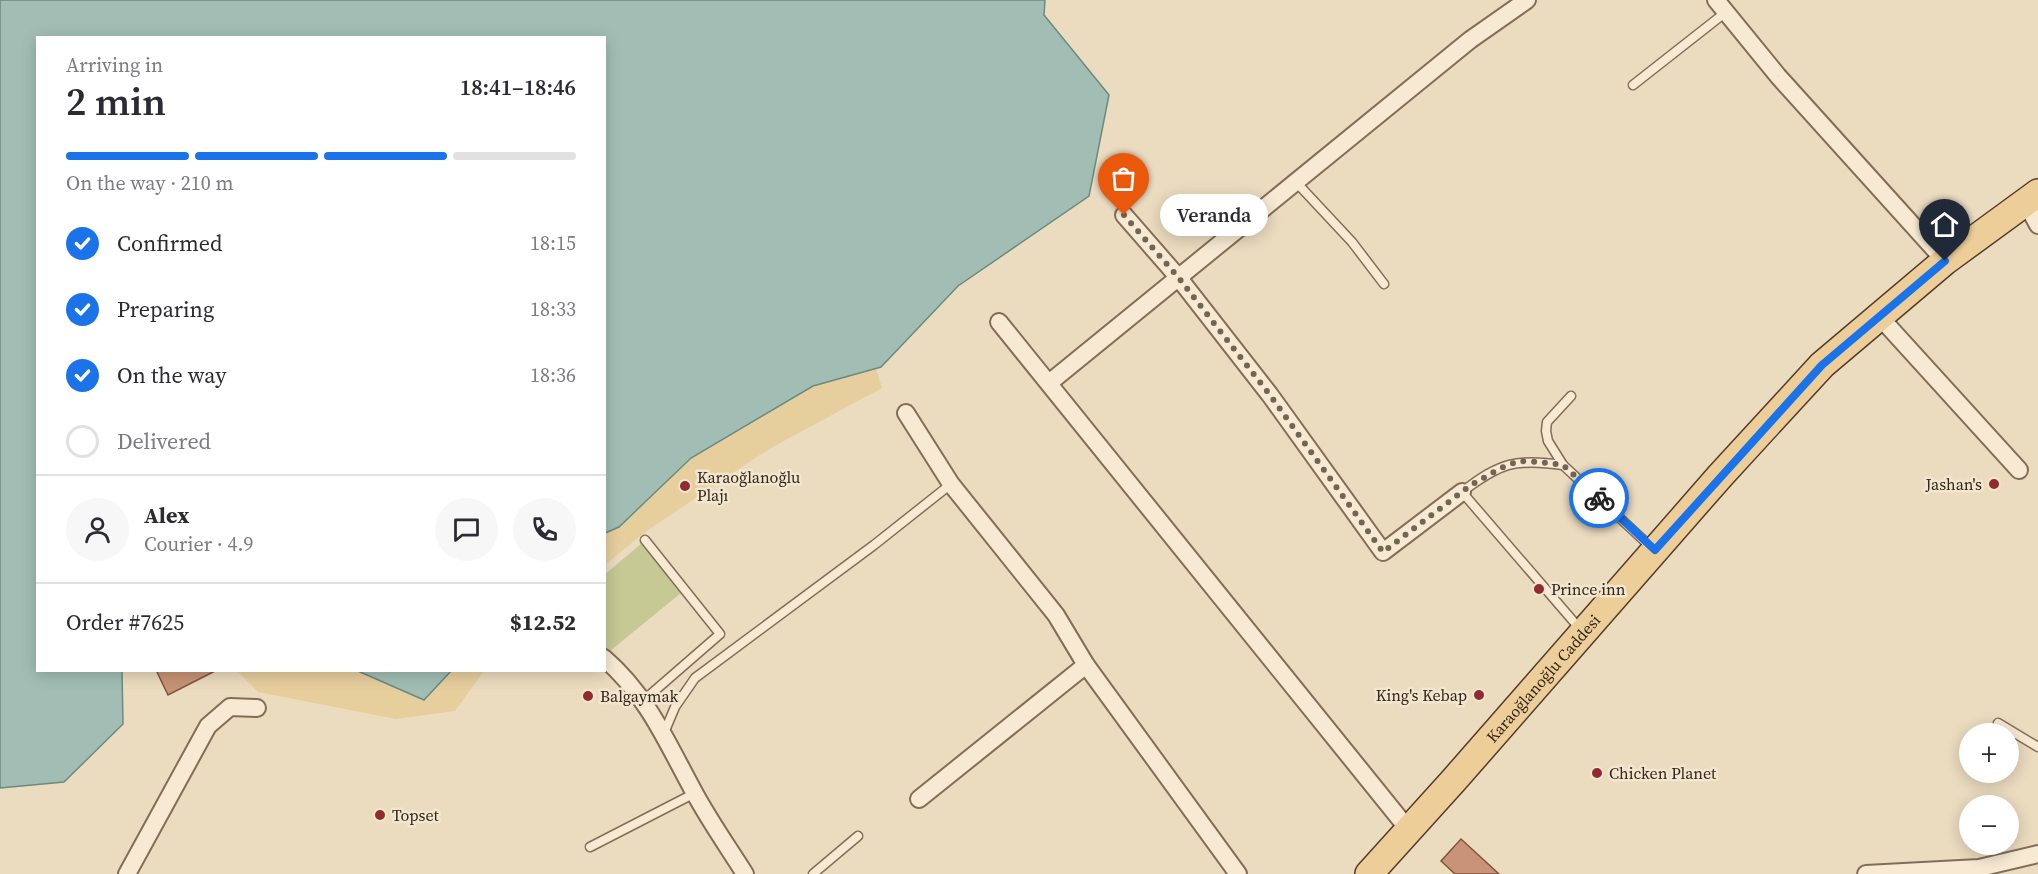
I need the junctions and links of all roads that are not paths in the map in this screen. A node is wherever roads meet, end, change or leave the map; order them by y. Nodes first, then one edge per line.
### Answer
1 (1527, 0) edge
2 (1721, 6) edge
3 (1633, 85) dead end
4 (1295, 181) junction
5 (2032, 197) edge
6 (1124, 215) dead end
7 (2038, 225) edge
8 (1945, 261) junction
9 (1178, 277) junction
10 (1384, 284) dead end
11 (1879, 316) junction
12 (999, 322) dead end
13 (1049, 383) junction
14 (1571, 396) dead end
15 (906, 413) dead end
16 (1563, 465) junction
17 (2019, 470) dead end
18 (951, 484) junction
19 (1461, 492) junction
20 (645, 540) dead end
21 (1655, 550) junction
22 (1583, 633) junction
23 (606, 660) edge
24 (1086, 665) junction
25 (644, 700) junction
26 (256, 708) dead end
27 (664, 733) junction
28 (2019, 736) edge
29 (2038, 747) edge
30 (695, 793) junction
31 (919, 800) dead end
32 (1408, 829) junction
33 (858, 836) dead end
34 (590, 847) dead end
35 (2038, 854) edge
36 (127, 874) edge
37 (745, 874) edge
38 (813, 874) edge
39 (1238, 874) edge
40 (1369, 874) edge
41 (1866, 874) edge

1 - 4 street
2 - 3 lane
2 - 8 street
4 - 9 street
4 - 10 lane
5 - 7 street
5 - 8 main road, Karaoğlanoğlu Caddesi
6 - 9 street
8 - 11 main road, Karaoğlanoğlu Caddesi
9 - 13 street
9 - 19 street
11 - 17 street
11 - 21 main road, Karaoğlanoğlu Caddesi
12 - 13 street
13 - 32 street
14 - 16 lane
15 - 18 street
16 - 19 lane
16 - 21 lane
18 - 24 street
18 - 27 lane
19 - 22 lane
20 - 25 lane
21 - 22 main road, Karaoğlanoğlu Caddesi
22 - 32 main road, Karaoğlanoğlu Caddesi
23 - 25 street
24 - 31 street
24 - 39 street
25 - 27 street
26 - 36 street
27 - 30 street
28 - 29 lane
30 - 34 lane
30 - 37 street
32 - 40 main road, Karaoğlanoğlu Caddesi
33 - 38 lane
35 - 41 street

